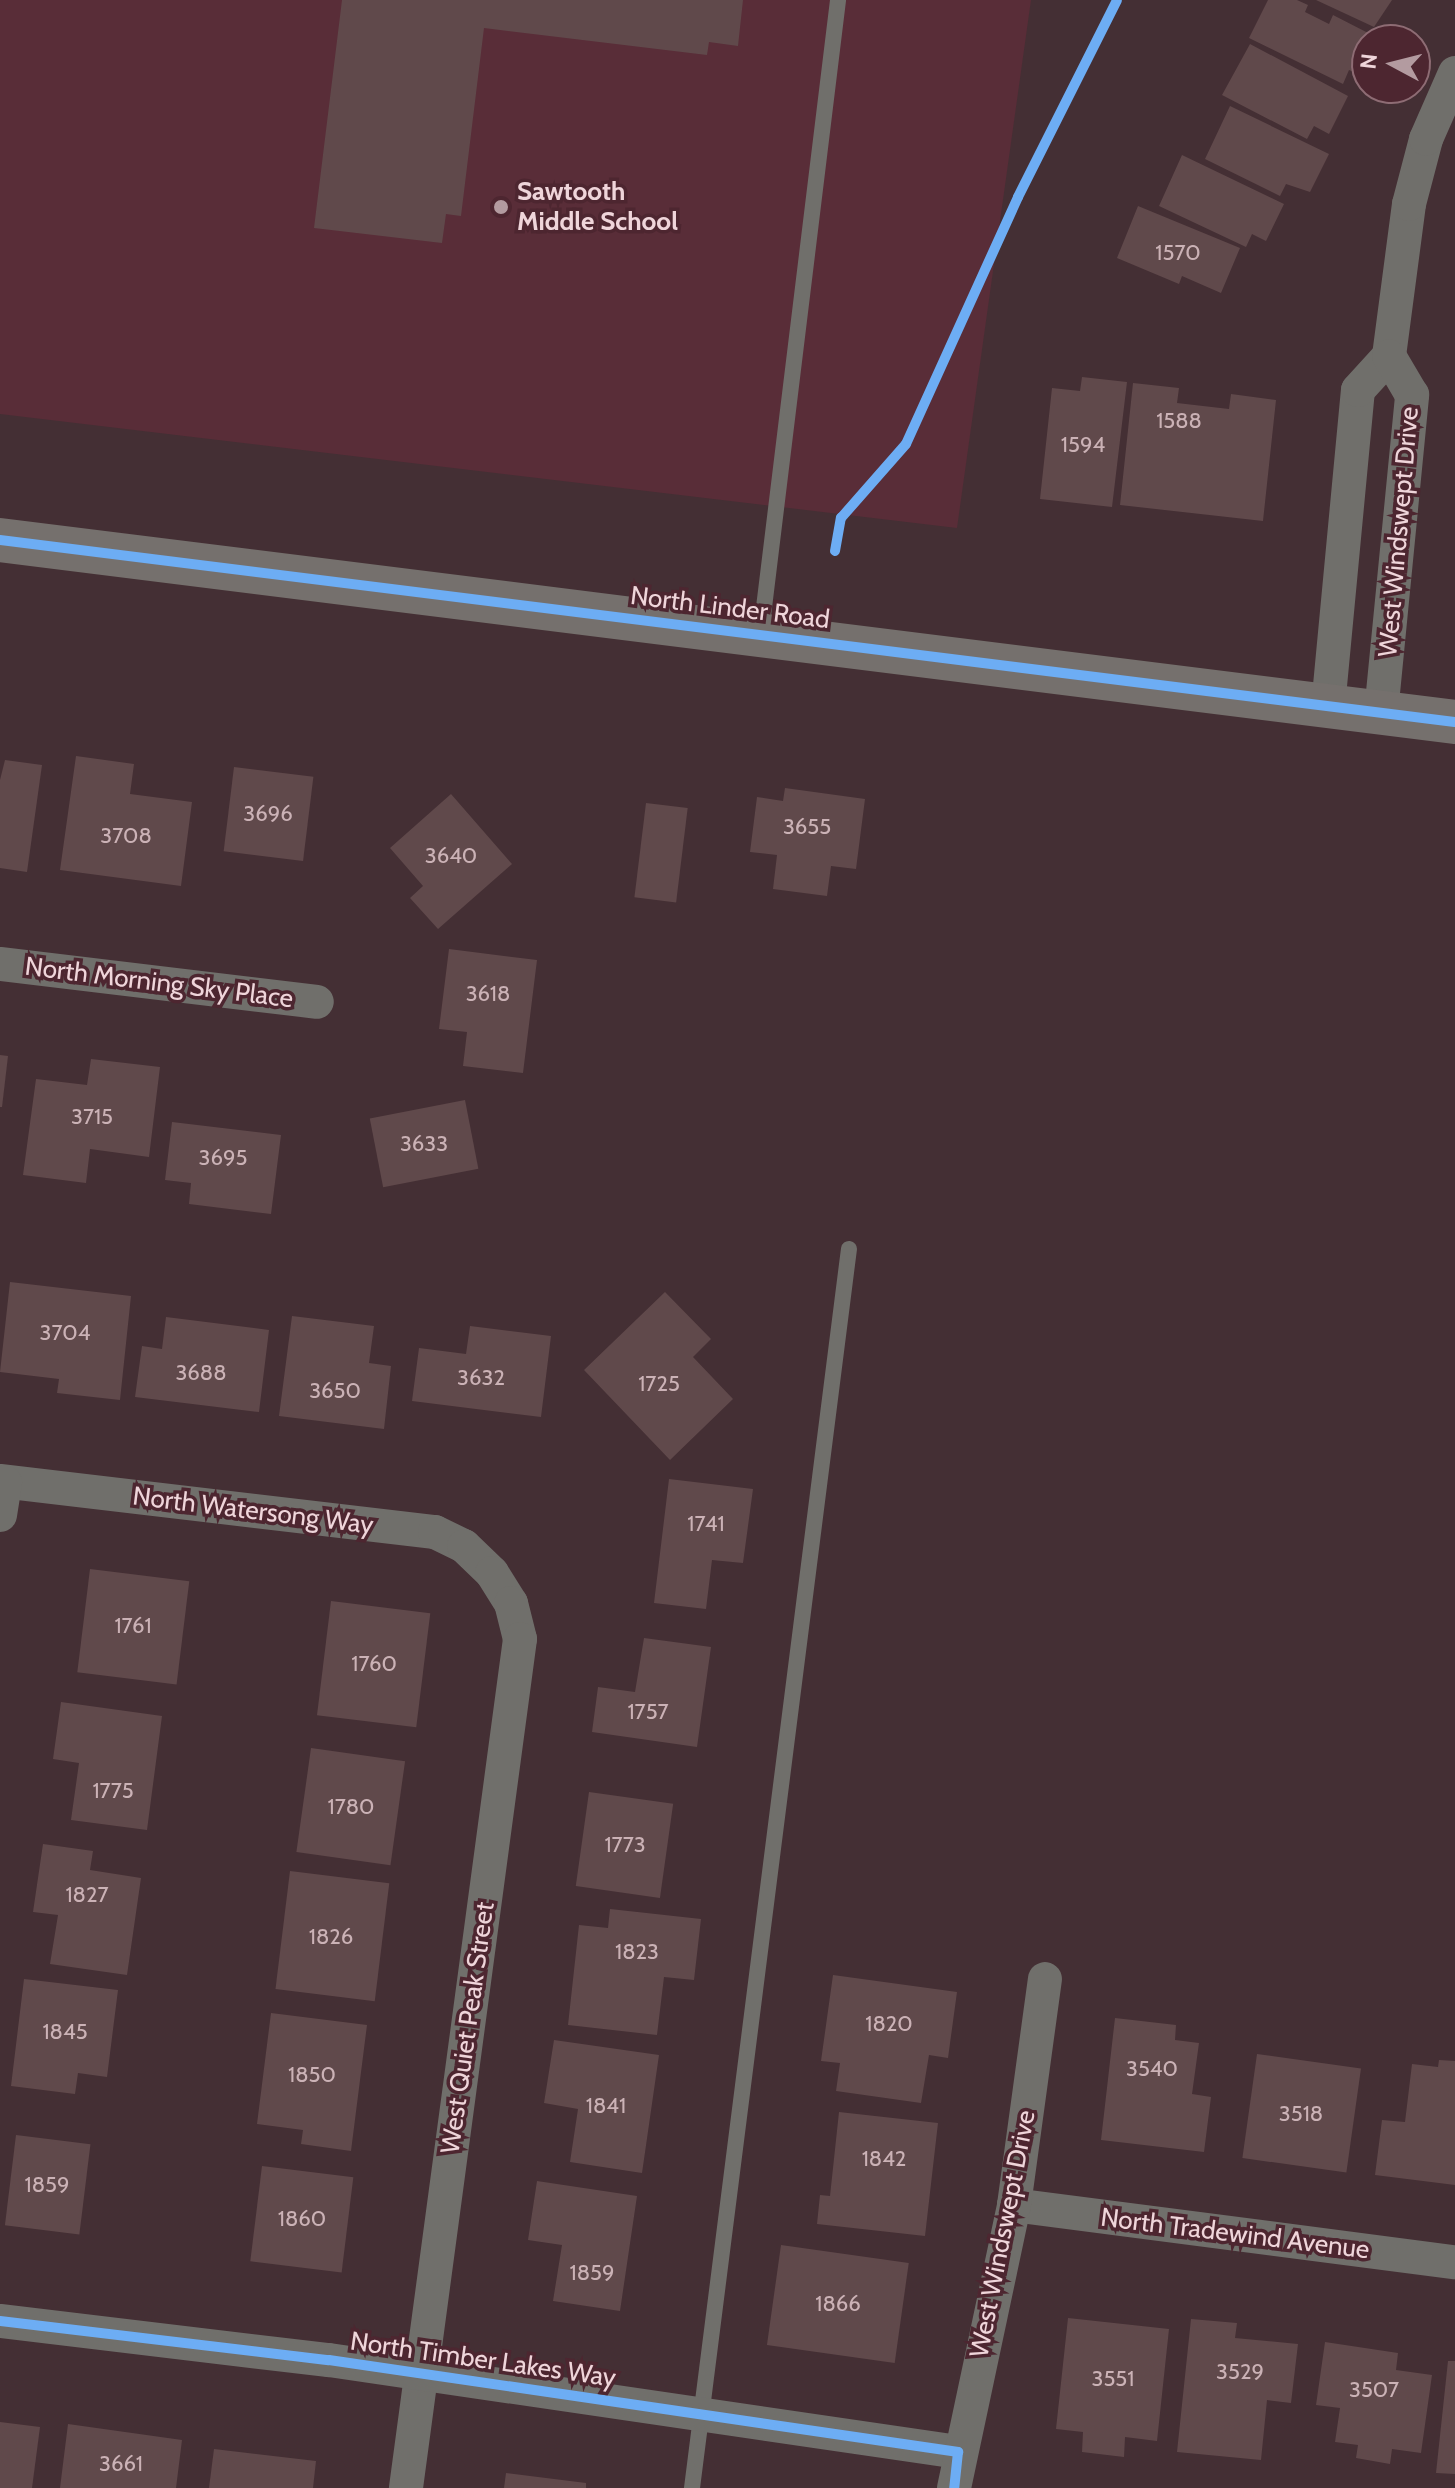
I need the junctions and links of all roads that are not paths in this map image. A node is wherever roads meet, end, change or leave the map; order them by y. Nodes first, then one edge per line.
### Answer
1 (838, 0) edge
2 (1455, 73) edge
3 (1389, 356) junction
4 (0, 540) edge
5 (760, 634) junction
6 (1328, 707) junction
7 (1381, 713) junction
8 (1455, 722) edge
9 (0, 964) edge
10 (317, 1002) dead end
11 (849, 1249) dead end
12 (2, 1481) edge
13 (0, 1515) edge
14 (492, 1573) joint
15 (1045, 1979) dead end
16 (1014, 2205) junction
17 (1455, 2262) edge
18 (0, 2321) edge
19 (421, 2374) junction
20 (701, 2414) junction
21 (958, 2452) junction
22 (406, 2488) edge
23 (692, 2488) edge
24 (954, 2488) edge

1 - 5 lane
2 - 3 street
3 - 6 street, West Windswept Drive
3 - 7 street, West Windswept Drive
4 - 5 main road, North Linder Road
5 - 6 main road, North Linder Road
6 - 7 main road, North Linder Road
7 - 8 main road, North Linder Road
9 - 10 street, North Morning Sky Place
11 - 20 lane
12 - 13 street
12 - 14 street, North Watersong Way
14 - 19 street, West Quiet Peak Street
15 - 16 street, West Windswept Drive
16 - 17 street, North Tradewind Avenue
16 - 21 street, West Windswept Drive
18 - 19 street, North Timber Lakes Way
19 - 20 street, North Timber Lakes Way
19 - 22 street, West Quiet Peak Street
20 - 21 street, North Timber Lakes Way
20 - 23 lane
21 - 24 street, West Windswept Drive

